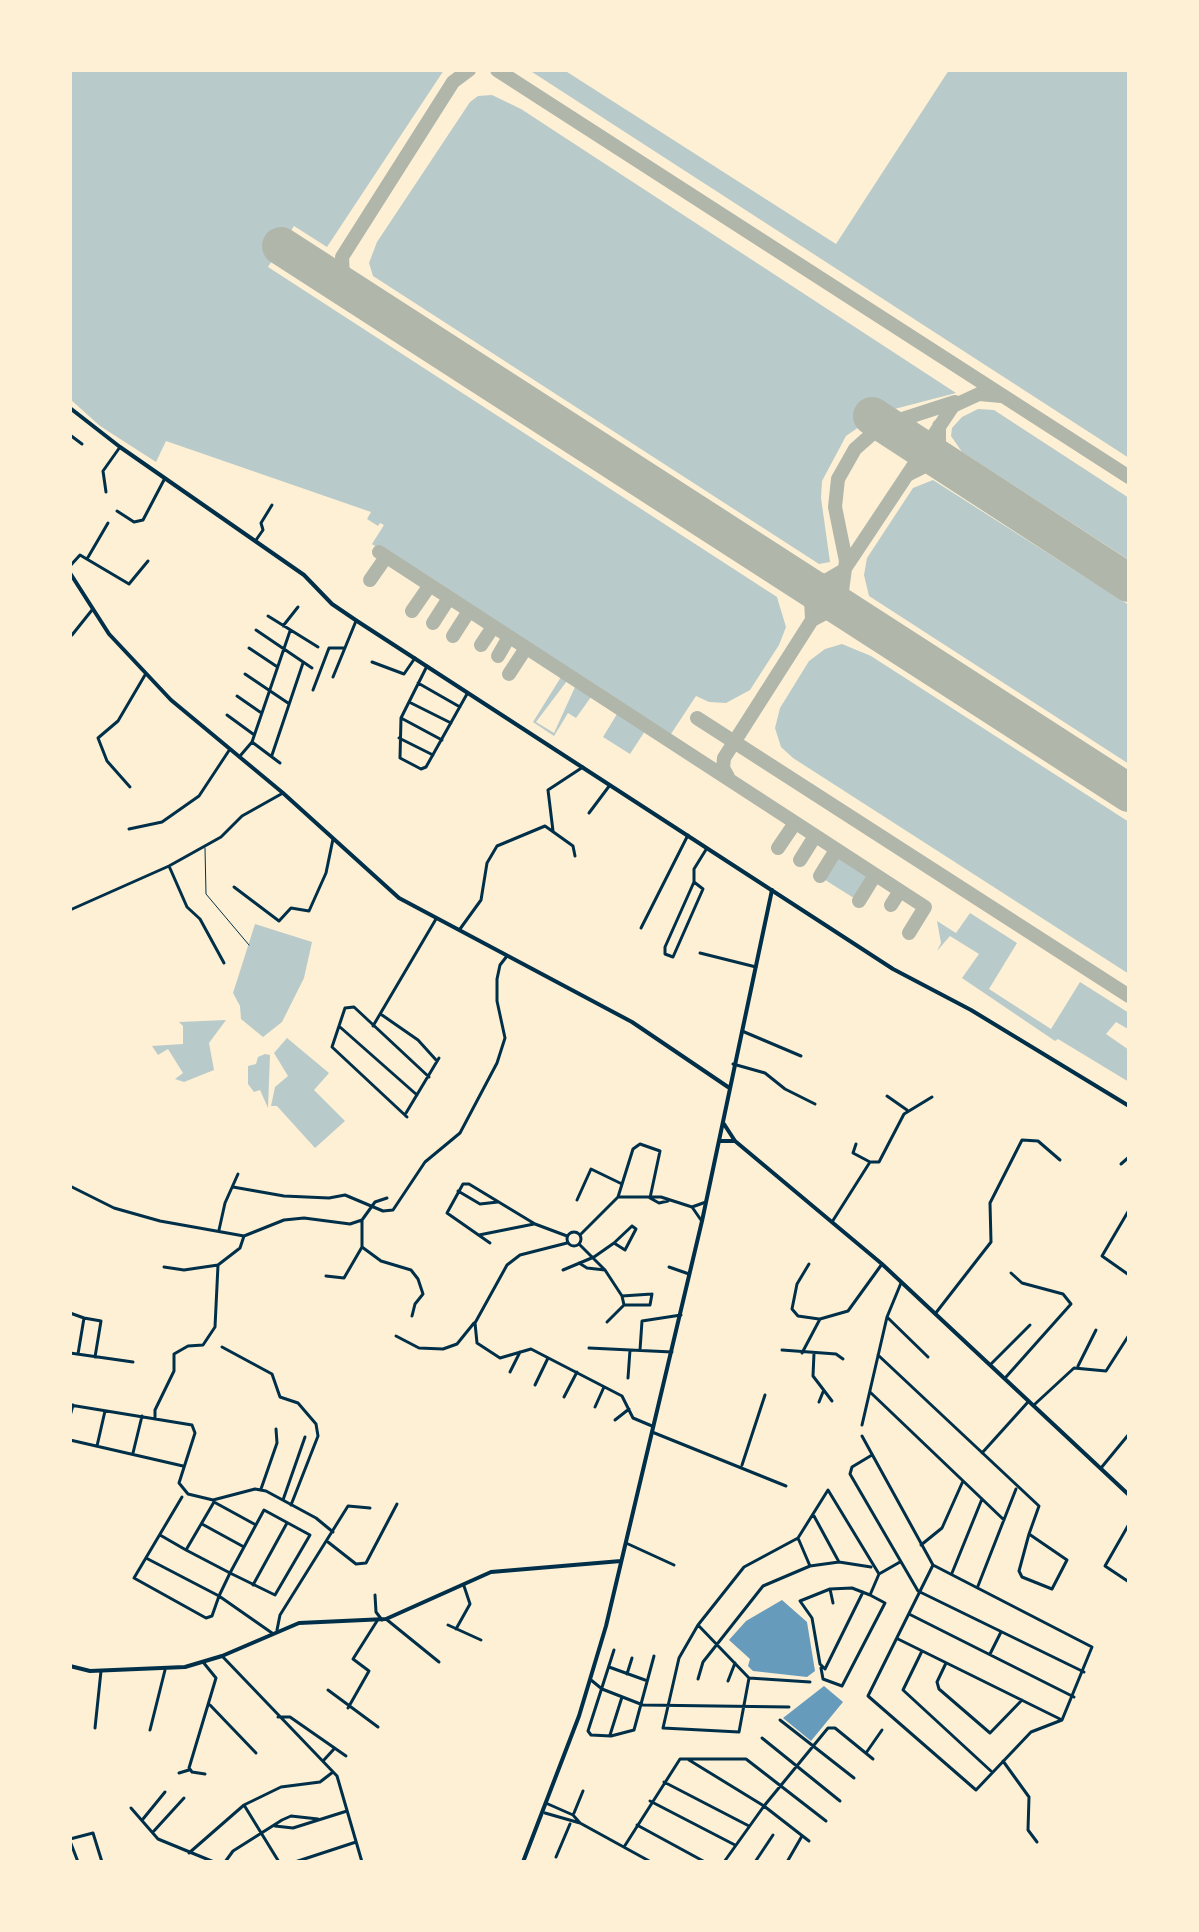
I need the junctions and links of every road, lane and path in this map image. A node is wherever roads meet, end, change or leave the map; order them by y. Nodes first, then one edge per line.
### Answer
1 (71, 411) edge
2 (70, 435) edge
3 (82, 444) dead end
4 (120, 447) junction
5 (165, 478) junction
6 (106, 492) dead end
7 (272, 505) dead end
8 (117, 511) dead end
9 (108, 523) dead end
10 (256, 540) junction
11 (87, 559) junction
12 (148, 561) dead end
13 (70, 566) edge
14 (70, 573) edge
15 (298, 607) dead end
16 (92, 610) junction
17 (268, 616) dead end
18 (357, 621) junction
19 (283, 626) junction
20 (256, 630) dead end
21 (290, 631) junction
22 (72, 635) dead end
23 (318, 647) dead end
24 (249, 648) dead end
25 (344, 648) junction
26 (282, 649) junction
27 (415, 658) junction
28 (372, 662) dead end
29 (303, 663) junction
30 (427, 666) junction
31 (276, 667) junction
32 (312, 668) dead end
33 (245, 674) dead end
34 (145, 675) junction
35 (333, 677) dead end
36 (418, 683) junction
37 (269, 689) junction
38 (313, 690) dead end
39 (468, 692) junction
40 (237, 696) dead end
41 (409, 702) junction
42 (288, 704) junction
43 (460, 707) junction
44 (261, 713) junction
45 (227, 715) dead end
46 (401, 718) junction
47 (451, 723) junction
48 (253, 734) junction
49 (399, 738) junction
50 (442, 740) junction
51 (252, 742) junction
52 (230, 749) junction
53 (272, 755) junction
54 (433, 755) junction
55 (239, 756) junction
56 (280, 763) dead end
57 (583, 767) junction
58 (610, 785) junction
59 (130, 787) dead end
60 (283, 793) junction
61 (589, 813) dead end
62 (129, 829) dead end
63 (553, 831) junction
64 (688, 835) junction
65 (333, 839) junction
66 (205, 845) junction
67 (707, 848) junction
68 (575, 856) dead end
69 (169, 866) junction
70 (694, 882) junction
71 (234, 887) dead end
72 (772, 890) junction
73 (70, 910) edge
74 (679, 914) junction
75 (436, 919) junction
76 (691, 920) junction
77 (641, 928) dead end
78 (460, 929) junction
79 (249, 945) dead end
80 (700, 953) dead end
81 (507, 956) junction
82 (224, 963) dead end
83 (756, 967) junction
84 (382, 1015) junction
85 (373, 1026) junction
86 (340, 1027) junction
87 (742, 1031) junction
88 (801, 1056) dead end
89 (733, 1064) junction
90 (429, 1077) junction
91 (728, 1087) junction
92 (417, 1095) junction
93 (887, 1096) dead end
94 (932, 1097) dead end
95 (815, 1104) dead end
96 (1129, 1106) edge
97 (908, 1110) junction
98 (724, 1123) junction
99 (720, 1141) junction
100 (735, 1141) junction
101 (856, 1144) dead end
102 (1129, 1157) edge
103 (1060, 1160) dead end
104 (870, 1162) junction
105 (1121, 1164) dead end
106 (238, 1174) dead end
107 (622, 1184) junction
108 (70, 1186) edge
109 (233, 1187) junction
110 (458, 1191) junction
111 (618, 1197) junction
112 (387, 1198) dead end
113 (650, 1198) junction
114 (577, 1200) dead end
115 (499, 1202) junction
116 (706, 1202) junction
117 (370, 1206) junction
118 (692, 1207) junction
119 (1129, 1210) edge
120 (362, 1220) junction
121 (702, 1221) junction
122 (832, 1222) junction
123 (535, 1224) junction
124 (219, 1230) junction
125 (479, 1235) junction
126 (580, 1235) junction
127 (244, 1236) junction
128 (567, 1236) junction
129 (490, 1243) dead end
130 (567, 1243) junction
131 (614, 1243) junction
132 (579, 1244) junction
133 (362, 1247) junction
134 (594, 1257) junction
135 (579, 1263) junction
136 (809, 1264) dead end
137 (882, 1264) junction
138 (218, 1265) junction
139 (164, 1267) dead end
140 (669, 1267) dead end
141 (563, 1270) dead end
142 (605, 1270) junction
143 (1011, 1273) dead end
144 (690, 1275) junction
145 (1129, 1275) edge
146 (326, 1276) dead end
147 (901, 1283) junction
148 (622, 1296) junction
149 (624, 1305) junction
150 (70, 1313) edge
151 (935, 1314) junction
152 (681, 1315) junction
153 (412, 1316) dead end
154 (887, 1317) junction
155 (84, 1318) junction
156 (820, 1319) junction
157 (607, 1322) dead end
158 (475, 1323) junction
159 (1030, 1325) dead end
160 (1096, 1330) dead end
161 (1129, 1335) edge
162 (396, 1336) dead end
163 (222, 1347) dead end
164 (589, 1348) dead end
165 (630, 1350) junction
166 (640, 1350) junction
167 (782, 1350) dead end
168 (520, 1352) junction
169 (672, 1352) junction
170 (70, 1353) edge
171 (802, 1353) junction
172 (814, 1353) junction
173 (78, 1354) junction
174 (878, 1355) junction
175 (95, 1357) junction
176 (928, 1357) dead end
177 (548, 1358) junction
178 (843, 1359) dead end
179 (133, 1362) dead end
180 (991, 1364) junction
181 (1078, 1366) junction
182 (510, 1372) dead end
183 (577, 1372) junction
184 (1006, 1377) junction
185 (628, 1378) dead end
186 (535, 1385) dead end
187 (604, 1387) junction
188 (823, 1392) junction
189 (870, 1392) junction
190 (765, 1395) dead end
191 (564, 1397) dead end
192 (832, 1401) dead end
193 (819, 1402) dead end
194 (1032, 1402) junction
195 (72, 1405) edge
196 (595, 1407) dead end
197 (629, 1409) junction
198 (105, 1411) junction
199 (70, 1416) edge
200 (142, 1416) junction
201 (155, 1418) junction
202 (615, 1420) dead end
203 (862, 1425) dead end
204 (276, 1429) dead end
205 (652, 1429) junction
206 (1129, 1434) edge
207 (862, 1436) dead end
208 (305, 1437) dead end
209 (70, 1440) edge
210 (97, 1446) junction
211 (133, 1453) junction
212 (982, 1453) junction
213 (872, 1455) junction
214 (742, 1465) junction
215 (184, 1466) junction
216 (1101, 1468) junction
217 (963, 1481) junction
218 (786, 1486) dead end
219 (1017, 1488) junction
220 (261, 1489) junction
221 (1129, 1495) edge
222 (182, 1497) dead end
223 (982, 1499) junction
224 (283, 1500) junction
225 (397, 1504) dead end
226 (291, 1505) junction
227 (370, 1508) dead end
228 (814, 1515) junction
229 (1004, 1520) junction
230 (287, 1523) junction
231 (201, 1524) junction
232 (1129, 1524) edge
233 (256, 1525) junction
234 (333, 1532) junction
235 (1029, 1534) junction
236 (160, 1535) junction
237 (798, 1538) junction
238 (328, 1542) junction
239 (626, 1543) junction
240 (921, 1545) junction
241 (244, 1547) junction
242 (186, 1550) junction
243 (146, 1558) junction
244 (621, 1561) junction
245 (839, 1562) junction
246 (900, 1562) junction
247 (674, 1565) dead end
248 (933, 1565) junction
249 (810, 1566) junction
250 (872, 1568) junction
251 (230, 1573) junction
252 (879, 1574) junction
253 (951, 1575) junction
254 (1129, 1582) edge
255 (463, 1584) junction
256 (253, 1585) junction
257 (978, 1586) junction
258 (830, 1589) junction
259 (918, 1591) junction
260 (863, 1592) junction
261 (375, 1595) dead end
262 (870, 1595) junction
263 (219, 1596) junction
264 (833, 1603) dead end
265 (909, 1614) junction
266 (382, 1620) junction
267 (448, 1625) dead end
268 (698, 1625) junction
269 (456, 1629) junction
270 (275, 1632) junction
271 (1001, 1632) junction
272 (898, 1639) junction
273 (481, 1640) dead end
274 (716, 1644) junction
275 (614, 1650) dead end
276 (922, 1651) junction
277 (990, 1655) junction
278 (222, 1656) junction
279 (654, 1656) dead end
280 (632, 1658) dead end
281 (203, 1662) junction
282 (439, 1662) dead end
283 (735, 1663) junction
284 (946, 1663) junction
285 (70, 1666) edge
286 (609, 1667) junction
287 (823, 1668) junction
288 (165, 1670) junction
289 (101, 1671) junction
290 (1084, 1672) junction
291 (627, 1674) junction
292 (749, 1678) junction
293 (698, 1679) dead end
294 (591, 1680) junction
295 (645, 1680) junction
296 (728, 1681) dead end
297 (810, 1682) dead end
298 (602, 1689) junction
299 (328, 1690) dead end
300 (622, 1697) junction
301 (1074, 1697) junction
302 (1022, 1700) junction
303 (210, 1705) junction
304 (643, 1705) junction
305 (666, 1707) junction
306 (744, 1707) junction
307 (789, 1707) dead end
308 (348, 1708) junction
309 (277, 1717) junction
310 (780, 1720) dead end
311 (1062, 1720) junction
312 (378, 1727) dead end
313 (95, 1728) dead end
314 (150, 1730) dead end
315 (882, 1730) dead end
316 (610, 1736) junction
317 (762, 1738) dead end
318 (813, 1746) junction
319 (334, 1749) junction
320 (256, 1753) dead end
321 (866, 1753) junction
322 (346, 1756) dead end
323 (873, 1759) dead end
324 (689, 1760) junction
325 (323, 1761) junction
326 (1003, 1761) junction
327 (798, 1765) junction
328 (189, 1770) junction
329 (333, 1772) junction
330 (179, 1773) dead end
331 (993, 1773) junction
332 (205, 1774) dead end
333 (854, 1778) dead end
334 (663, 1782) junction
335 (780, 1786) junction
336 (583, 1791) dead end
337 (165, 1792) dead end
338 (184, 1798) dead end
339 (650, 1801) junction
340 (840, 1801) dead end
341 (548, 1804) junction
342 (244, 1805) junction
343 (764, 1806) junction
344 (131, 1808) dead end
345 (347, 1811) junction
346 (545, 1813) junction
347 (573, 1815) junction
348 (143, 1819) junction
349 (318, 1819) junction
350 (826, 1821) dead end
351 (570, 1823) junction
352 (580, 1823) junction
353 (637, 1825) junction
354 (275, 1826) junction
355 (749, 1826) junction
356 (153, 1832) junction
357 (261, 1835) junction
358 (773, 1835) dead end
359 (802, 1836) junction
360 (70, 1840) edge
361 (809, 1841) dead end
362 (356, 1842) junction
363 (1037, 1842) dead end
364 (735, 1845) junction
365 (624, 1847) junction
366 (189, 1853) junction
367 (556, 1857) dead end
368 (757, 1861) edge
369 (78, 1862) edge
370 (102, 1862) edge
371 (214, 1862) edge
372 (225, 1862) edge
373 (279, 1862) edge
374 (295, 1862) edge
375 (362, 1862) edge
376 (523, 1862) edge
377 (651, 1862) edge
378 (705, 1862) edge
379 (724, 1862) edge
380 (787, 1862) edge

1 - 4 street
2 - 3 street
4 - 5 street
4 - 6 street
5 - 8 street
5 - 10 street
7 - 10 street
9 - 11 street
10 - 18 street
11 - 12 street
11 - 13 street
14 - 16 street
15 - 19 street
16 - 22 street
16 - 34 street
17 - 19 street
18 - 25 street
18 - 27 street
19 - 21 street
20 - 26 street
21 - 23 street
21 - 26 street
24 - 31 street
25 - 35 street
25 - 38 street
26 - 29 street
26 - 31 street
27 - 28 street
27 - 30 street
29 - 32 street
29 - 42 street
30 - 36 street
30 - 39 street
31 - 37 street
33 - 37 street
34 - 52 street
34 - 59 street
36 - 41 street
36 - 43 street
37 - 42 street
37 - 44 street
39 - 43 street
39 - 57 street
40 - 44 street
41 - 46 street
41 - 47 street
42 - 53 street
43 - 47 street
44 - 48 street
45 - 48 street
46 - 49 street
46 - 50 street
47 - 50 street
48 - 51 street
49 - 54 street
49 - 54 street
50 - 54 street
51 - 53 street
51 - 55 street
52 - 55 street
52 - 62 street
53 - 56 street
55 - 60 street
57 - 58 street
57 - 63 street
58 - 61 street
58 - 64 street
60 - 65 street
60 - 66 street
63 - 68 street
63 - 78 street
64 - 67 street
64 - 77 street
65 - 71 street
65 - 75 street
66 - 69 street
66 - 79 lane
67 - 70 street
67 - 72 street
69 - 73 street
69 - 82 street
70 - 74 street
70 - 76 street
72 - 83 street
72 - 96 street
74 - 76 street
74 - 76 street
75 - 78 street
75 - 84 street
78 - 81 street
80 - 83 street
81 - 91 street
81 - 117 street
83 - 87 street
84 - 85 street
84 - 90 street
85 - 86 street
85 - 90 street
86 - 92 street
86 - 92 street
87 - 88 street
87 - 89 street
89 - 91 street
89 - 95 street
90 - 92 street
91 - 98 street
93 - 97 street
94 - 97 street
97 - 104 street
98 - 99 street
98 - 100 street
99 - 100 street
99 - 116 street
100 - 122 street
101 - 104 street
102 - 105 street
103 - 151 street
104 - 122 street
106 - 109 street
107 - 111 street
107 - 113 street
107 - 114 street
108 - 124 street
109 - 117 street
109 - 124 street
110 - 115 street
110 - 115 street
110 - 125 street
111 - 113 street
111 - 126 street
112 - 117 street
113 - 118 street
115 - 123 street
116 - 118 street
116 - 121 street
117 - 120 street
118 - 121 street
119 - 145 street
120 - 127 street
120 - 133 street
121 - 144 street
122 - 137 street
123 - 125 street
123 - 128 street
124 - 127 street
125 - 129 street
126 - 128 street
126 - 132 street
127 - 138 street
128 - 130 street
130 - 132 street
130 - 158 street
131 - 131 street
131 - 134 street
132 - 134 street
133 - 146 street
133 - 153 street
134 - 135 street
134 - 142 street
135 - 141 street
135 - 142 street
136 - 156 street
137 - 147 street
137 - 156 street
138 - 139 street
138 - 201 street
140 - 144 street
142 - 148 street
143 - 184 street
144 - 152 street
147 - 151 street
147 - 154 street
148 - 149 street
148 - 149 street
149 - 157 street
150 - 155 street
151 - 180 street
152 - 166 street
152 - 169 street
154 - 174 street
154 - 176 street
155 - 173 street
155 - 175 street
156 - 171 street
158 - 162 street
158 - 168 street
159 - 180 street
160 - 181 street
161 - 181 street
163 - 226 street
164 - 165 street
165 - 166 street
165 - 185 street
166 - 169 street
167 - 171 street
168 - 177 street
168 - 182 street
169 - 205 street
170 - 173 street
171 - 172 street
172 - 178 street
172 - 188 street
173 - 175 street
174 - 189 street
174 - 212 street
175 - 179 street
177 - 183 street
177 - 186 street
180 - 184 street
181 - 194 street
183 - 187 street
183 - 191 street
184 - 194 street
187 - 196 street
187 - 197 street
188 - 192 street
188 - 193 street
189 - 203 street
189 - 217 street
190 - 214 street
194 - 212 street
194 - 216 street
195 - 198 street
195 - 199 street
197 - 202 street
197 - 205 street
198 - 200 street
198 - 210 street
200 - 201 street
200 - 211 street
201 - 215 street
204 - 220 street
205 - 214 street
205 - 239 street
206 - 216 street
207 - 213 street
208 - 224 street
209 - 210 street
210 - 211 street
211 - 215 street
212 - 219 street
213 - 240 street
213 - 246 street
214 - 218 street
215 - 220 street
216 - 221 street
217 - 223 street
217 - 240 street
219 - 229 street
219 - 235 street
220 - 224 street
222 - 236 street
223 - 229 street
223 - 253 street
224 - 226 street
225 - 238 street
226 - 234 street
227 - 234 street
228 - 237 street
228 - 245 street
228 - 250 street
229 - 257 street
230 - 233 street
230 - 256 street
230 - 256 street
231 - 233 street
231 - 241 street
231 - 242 street
232 - 254 street
233 - 241 street
234 - 238 street
235 - 235 street
236 - 242 street
236 - 243 street
237 - 249 street
237 - 268 street
238 - 270 street
239 - 244 street
239 - 247 street
240 - 248 street
241 - 251 street
242 - 251 street
243 - 263 street
243 - 263 street
244 - 255 street
244 - 294 street
245 - 249 street
245 - 250 street
246 - 252 street
246 - 259 street
248 - 253 street
248 - 259 street
249 - 274 street
250 - 252 street
251 - 256 street
251 - 263 street
252 - 262 street
253 - 257 street
255 - 266 street
255 - 269 street
257 - 290 street
258 - 260 street
258 - 264 street
258 - 287 street
259 - 265 street
259 - 271 street
260 - 262 street
260 - 287 street
261 - 266 street
262 - 287 street
263 - 270 street
265 - 272 street
265 - 277 street
266 - 270 street
266 - 282 street
266 - 308 street
267 - 269 street
268 - 274 street
268 - 305 street
269 - 273 street
270 - 278 street
271 - 277 street
271 - 290 street
272 - 276 street
272 - 331 street
274 - 283 street
274 - 293 street
275 - 286 street
276 - 284 street
276 - 331 street
277 - 301 street
278 - 281 street
278 - 309 street
279 - 295 street
280 - 291 street
281 - 288 street
281 - 303 street
283 - 292 street
283 - 296 street
284 - 302 street
284 - 302 street
285 - 289 street
286 - 291 street
286 - 298 street
288 - 289 street
288 - 314 street
289 - 313 street
290 - 301 street
291 - 295 street
292 - 297 street
292 - 306 street
294 - 298 street
294 - 341 street
295 - 304 street
298 - 300 street
298 - 316 street
299 - 308 street
300 - 304 street
300 - 316 street
301 - 311 street
302 - 311 street
303 - 320 street
303 - 328 street
304 - 305 street
304 - 316 street
305 - 306 street
305 - 306 street
306 - 307 street
308 - 312 street
309 - 319 street
309 - 325 street
310 - 318 street
311 - 326 street
315 - 321 street
317 - 327 street
318 - 321 street
318 - 327 street
318 - 333 street
319 - 322 street
319 - 325 street
321 - 323 street
324 - 334 street
324 - 335 street
324 - 343 street
325 - 329 street
326 - 331 street
326 - 363 street
327 - 335 street
327 - 340 street
328 - 330 street
328 - 332 street
329 - 342 street
329 - 345 street
334 - 339 street
334 - 355 street
335 - 343 street
335 - 350 street
336 - 347 street
337 - 348 street
338 - 356 street
339 - 353 street
339 - 364 street
341 - 346 street
341 - 347 street
342 - 357 street
342 - 366 street
343 - 355 street
343 - 359 street
344 - 348 street
345 - 349 street
345 - 362 street
346 - 351 street
346 - 376 street
347 - 352 street
348 - 356 street
349 - 354 street
349 - 354 street
351 - 352 street
351 - 367 street
352 - 365 street
353 - 365 street
353 - 378 street
354 - 357 street
355 - 364 street
356 - 366 street
357 - 372 street
357 - 373 street
358 - 368 street
359 - 361 street
359 - 380 street
360 - 369 street
360 - 370 street
362 - 374 street
362 - 375 street
364 - 379 street
365 - 377 street
366 - 371 street

